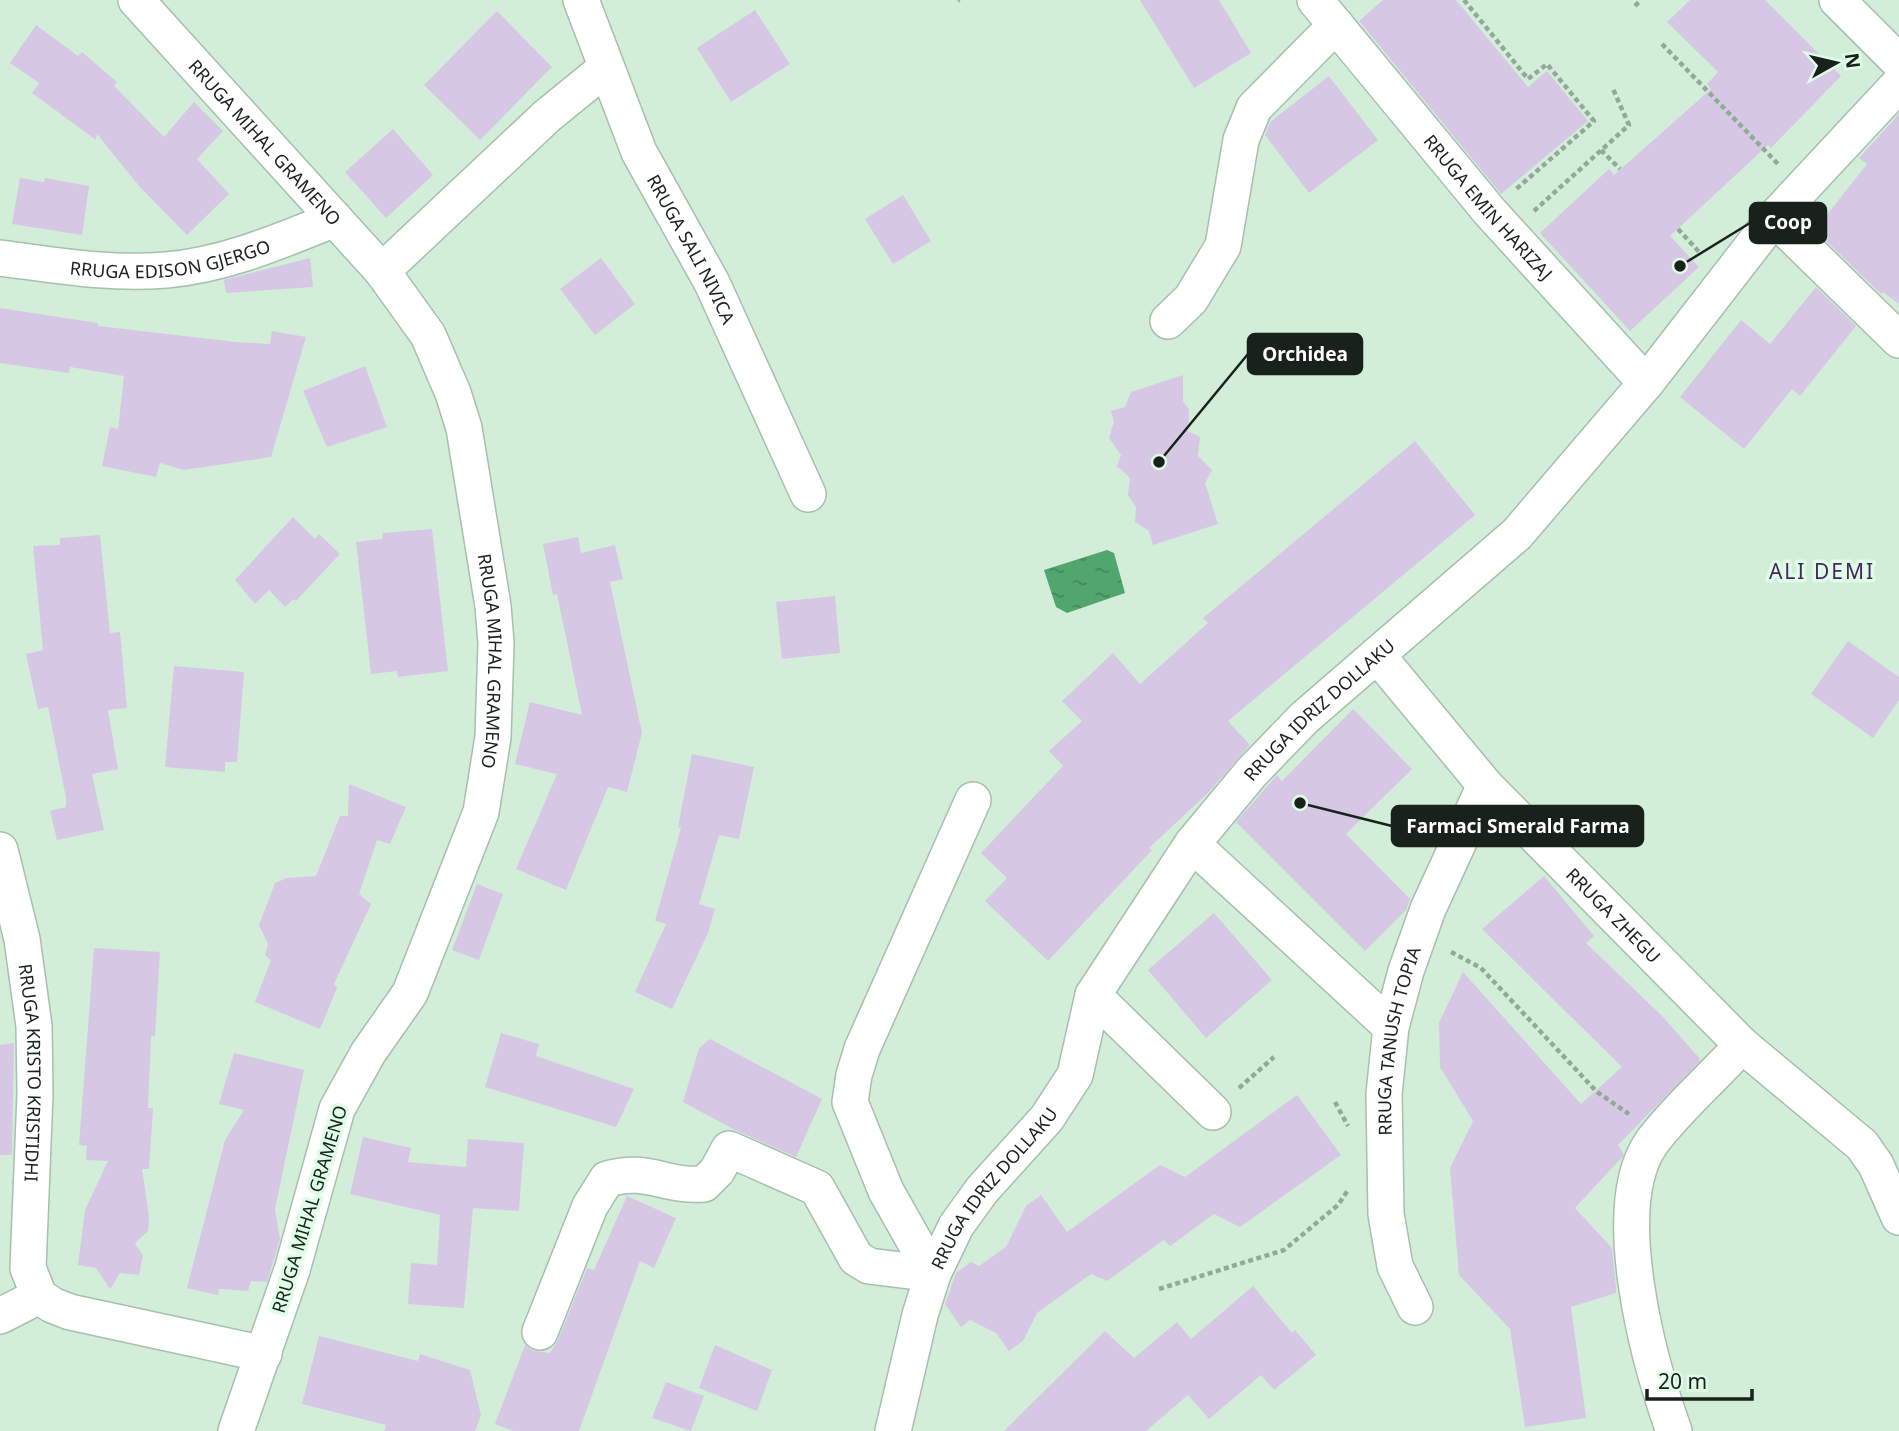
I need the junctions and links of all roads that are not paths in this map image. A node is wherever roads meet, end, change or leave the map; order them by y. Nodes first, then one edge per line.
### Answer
1 (136, 0) edge
2 (581, 0) edge
3 (1837, 0) edge
4 (1325, 13) edge
5 (1899, 62) edge
6 (606, 68) junction
7 (1899, 84) edge
8 (1774, 218) junction
9 (335, 219) junction
10 (0, 258) edge
11 (382, 271) junction
12 (1167, 321) dead end
13 (1899, 340) edge
14 (1646, 383) junction
15 (808, 494) dead end
16 (1377, 655) junction
17 (1485, 785) junction
18 (973, 800) dead end
19 (1192, 844) junction
20 (0, 850) edge
21 (1094, 995) junction
22 (1391, 1027) junction
23 (1742, 1045) junction
24 (1213, 1112) road end
25 (1899, 1217) edge
26 (933, 1274) junction
27 (39, 1296) junction
28 (1415, 1307) dead end
29 (0, 1316) edge
30 (540, 1332) dead end
31 (264, 1354) junction
32 (236, 1431) edge
33 (893, 1431) edge
34 (1674, 1431) edge

1 - 9 street, RRUGA MIHAL GRAMENO
2 - 6 street, RRUGA SALI NIVICA
3 - 5 street
4 - 12 street, RRUGA EMIN HARIZAJ
4 - 14 street, RRUGA EMIN HARIZAJ
6 - 11 street
6 - 15 street, RRUGA SALI NIVICA
7 - 8 street, RRUGA IDRIZ DOLLAKU
8 - 13 street
8 - 14 street, RRUGA IDRIZ DOLLAKU
9 - 10 street, RRUGA EDISON GJERGO
9 - 11 street, RRUGA MIHAL GRAMENO
11 - 31 street, RRUGA MIHAL GRAMENO
14 - 16 street, RRUGA IDRIZ DOLLAKU
16 - 17 street, RRUGA ZHEGU
16 - 19 street, RRUGA IDRIZ DOLLAKU
17 - 22 street, RRUGA TANUSH TOPIA
17 - 23 street, RRUGA ZHEGU
18 - 26 street
19 - 21 street, RRUGA IDRIZ DOLLAKU
19 - 22 street
20 - 27 street, RRUGA KRISTO KRISTIDHI
21 - 24 street
21 - 26 street, RRUGA IDRIZ DOLLAKU
22 - 28 street, RRUGA TANUSH TOPIA
23 - 25 street, RRUGA ZHEGU
23 - 34 street
26 - 30 street
26 - 33 street, RRUGA IDRIZ DOLLAKU
27 - 29 street
27 - 31 street
31 - 32 street, RRUGA MIHAL GRAMENO

